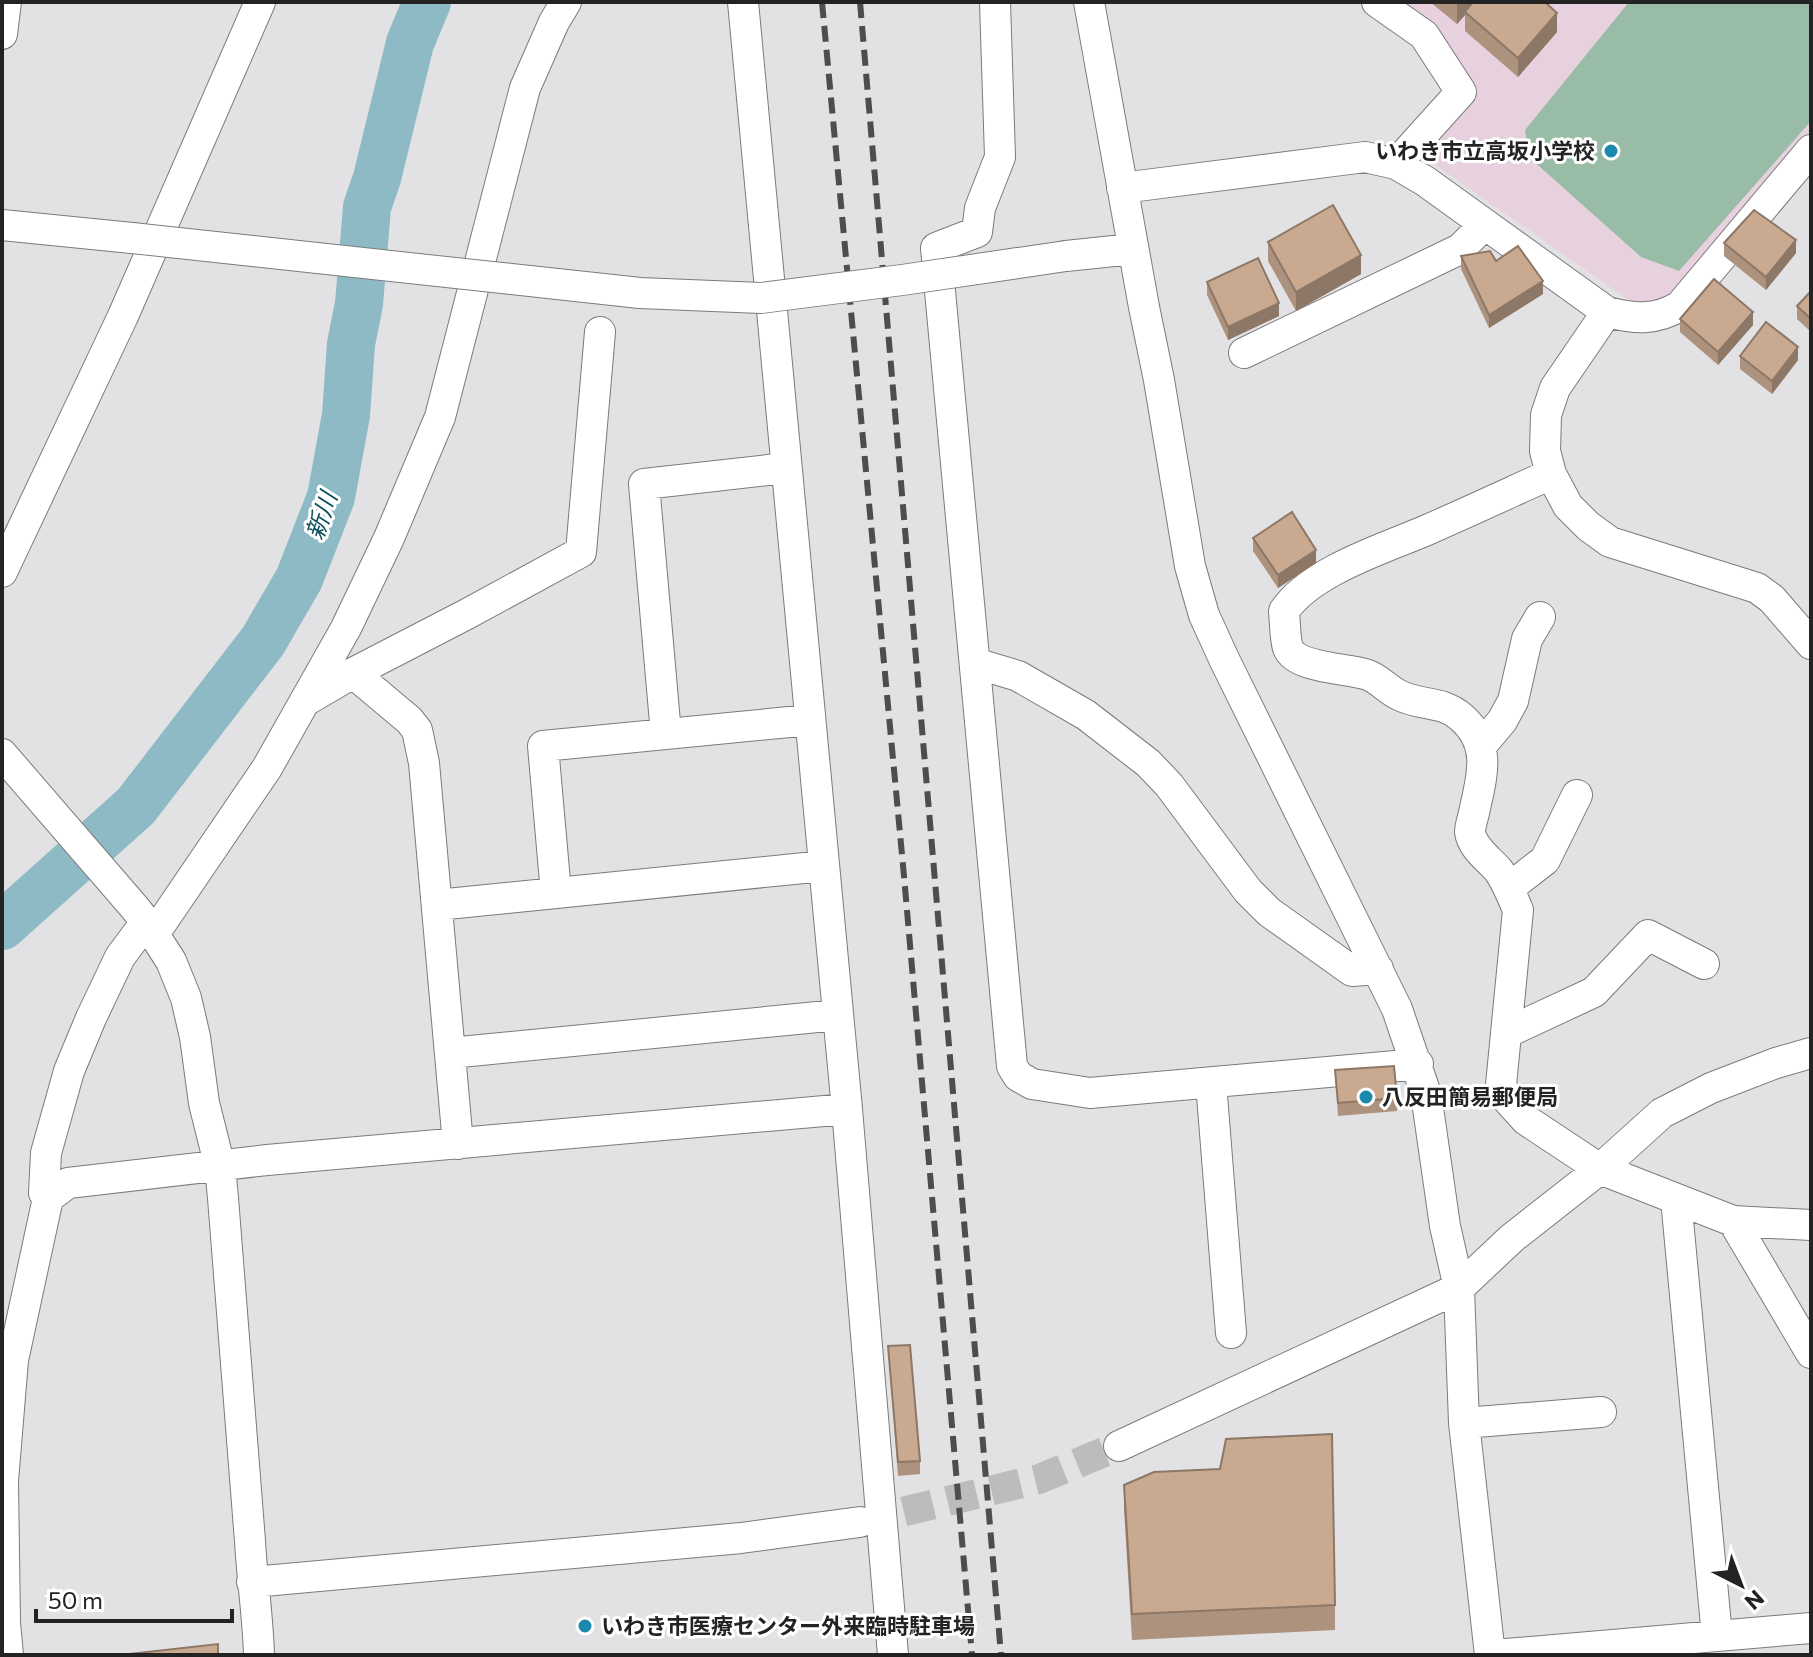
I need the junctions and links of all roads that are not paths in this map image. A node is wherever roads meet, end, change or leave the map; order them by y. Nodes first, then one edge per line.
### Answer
1 (6, 2) edge
2 (260, 2) edge
3 (566, 2) edge
4 (743, 2) edge
5 (995, 2) edge
6 (1089, 2) edge
7 (1377, 2) edge
8 (2, 34) edge
9 (1811, 150) edge
10 (1396, 164) junction
11 (1122, 188) junction
12 (1485, 224) junction
13 (2, 225) edge
14 (1133, 249) junction
15 (1607, 312) junction
16 (600, 332) dead end
17 (1244, 353) dead end
18 (786, 468) junction
19 (1551, 474) junction
20 (2, 572) edge
21 (1540, 617) dead end
22 (1811, 644) edge
23 (975, 663) junction
24 (353, 673) junction
25 (305, 701) junction
26 (810, 720) junction
27 (666, 734) junction
28 (1481, 746) junction
29 (2, 754) edge
30 (1577, 795) dead end
31 (824, 866) junction
32 (1509, 888) junction
33 (556, 893) junction
34 (437, 905) junction
35 (145, 921) junction
36 (1704, 964) dead end
37 (1378, 969) junction
38 (838, 1015) junction
39 (1506, 1033) junction
40 (450, 1053) junction
41 (1811, 1053) edge
42 (1418, 1064) junction
43 (1211, 1083) junction
44 (847, 1109) junction
45 (458, 1144) junction
46 (220, 1167) junction
47 (1600, 1169) junction
48 (48, 1198) junction
49 (1676, 1199) junction
50 (1733, 1221) junction
51 (1811, 1225) edge
52 (1459, 1288) junction
53 (1231, 1333) dead end
54 (1811, 1353) edge
55 (1601, 1412) dead end
56 (1464, 1423) junction
57 (1119, 1446) tunnel mouth
58 (860, 1522) tunnel mouth
59 (252, 1582) junction
60 (1811, 1628) edge
61 (1717, 1636) junction
62 (8, 1655) edge
63 (259, 1655) edge
64 (893, 1655) edge
65 (1492, 1655) edge

1 - 8 street
2 - 20 street
3 - 25 street
4 - 18 street
5 - 23 street
6 - 11 street
7 - 10 street
9 - 15 street
10 - 11 street
10 - 12 street
11 - 14 street
12 - 15 street
12 - 17 street
13 - 14 street, bridge
14 - 37 street
15 - 19 street
16 - 24 street
18 - 26 street
18 - 27 street
19 - 22 street
19 - 28 street
21 - 28 street
23 - 37 street
23 - 43 street
24 - 25 street
24 - 34 street
25 - 35 street
26 - 27 street
26 - 31 street
27 - 33 street
28 - 32 street
29 - 35 street
30 - 32 street
31 - 33 street
31 - 38 street
32 - 39 street
33 - 34 street
34 - 40 street
35 - 46 street
35 - 48 street
36 - 39 street
37 - 42 street
38 - 40 street
38 - 44 street
39 - 47 street
40 - 45 street
41 - 47 street
42 - 43 street
42 - 52 street
43 - 53 street
44 - 45 street
44 - 64 street
45 - 46 street
46 - 48 street
46 - 59 street
47 - 49 street
47 - 52 street
48 - 62 street
49 - 50 street
49 - 61 street
50 - 51 street
50 - 54 street
52 - 56 street
52 - 57 street
55 - 56 street
56 - 65 street
58 - 59 street
59 - 63 street
60 - 61 street
61 - 65 street

